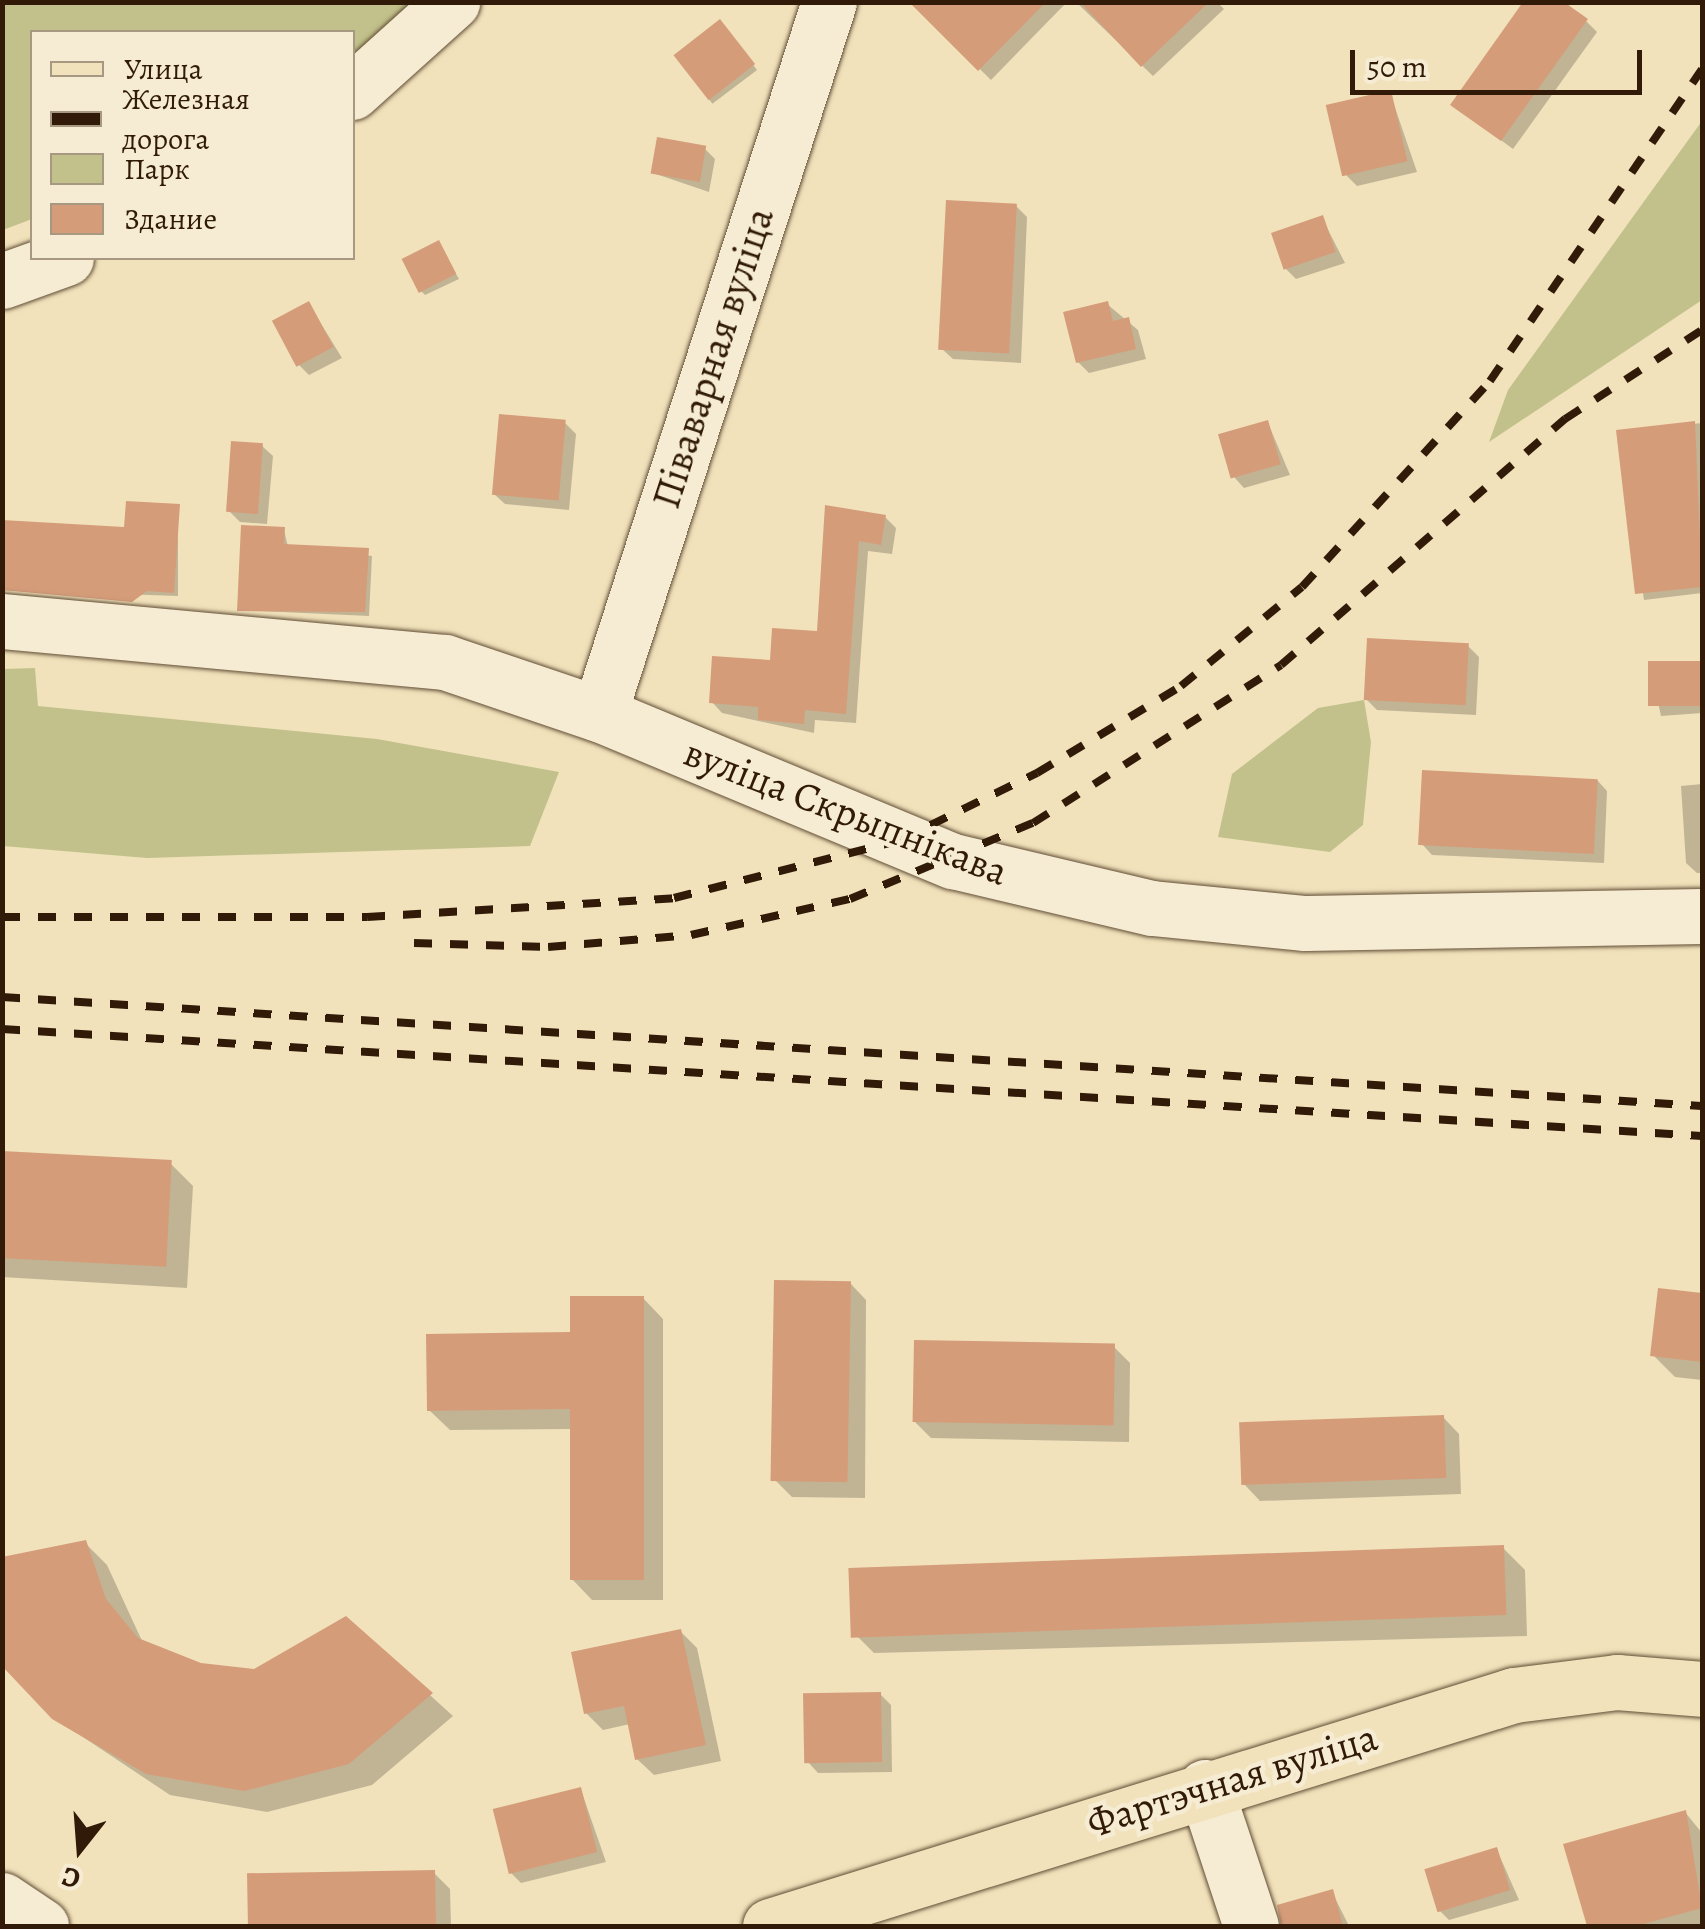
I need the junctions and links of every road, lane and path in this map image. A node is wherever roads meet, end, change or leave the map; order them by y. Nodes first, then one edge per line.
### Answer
1 (452, 2) edge
2 (828, 2) edge
3 (355, 89) edge
4 (61, 260) edge
5 (2, 282) edge
6 (2, 621) edge
7 (599, 714) junction
8 (1702, 916) edge
9 (1702, 1689) edge
10 (1205, 1787) junction
11 (2, 1900) edge
12 (41, 1926) edge
13 (770, 1926) edge
14 (1251, 1926) edge

1 - 3 street
2 - 7 street, Піваварная вуліца
4 - 5 street
6 - 7 street, вуліца Скрыпнікава
7 - 8 street, вуліца Скрыпнікава
9 - 10 main road, Фартэчная вуліца
10 - 13 main road, Фартэчная вуліца
10 - 14 street
11 - 12 street

